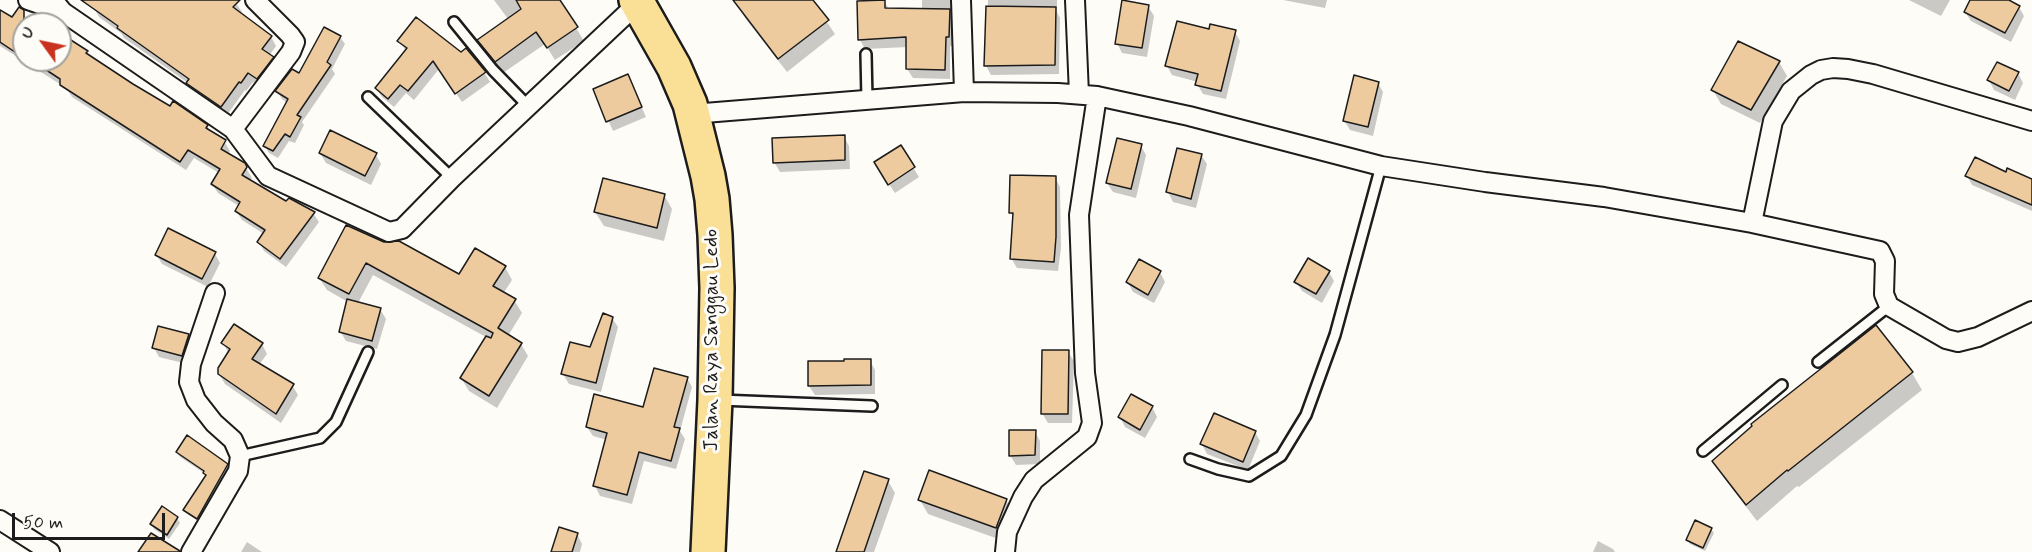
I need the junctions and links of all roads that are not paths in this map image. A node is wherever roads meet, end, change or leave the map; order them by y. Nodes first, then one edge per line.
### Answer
1 (28, 0) edge
2 (255, 0) edge
3 (961, 0) edge
4 (1075, 0) edge
5 (637, 1) edge
6 (58, 6) edge
7 (454, 22) dead end
8 (866, 54) dead end
9 (964, 92) junction
10 (1088, 95) junction
11 (368, 97) dead end
12 (867, 100) junction
13 (529, 107) junction
14 (692, 114) junction
15 (2032, 121) edge
16 (233, 129) junction
17 (1381, 166) junction
18 (452, 178) junction
19 (1752, 223) junction
20 (215, 293) dead end
21 (1889, 306) junction
22 (2032, 311) edge
23 (368, 352) dead end
24 (1818, 362) dead end
25 (1782, 386) dead end
26 (715, 400) junction
27 (872, 406) dead end
28 (1703, 451) dead end
29 (240, 456) junction
30 (1190, 459) dead end
31 (0, 520) edge
32 (50, 552) edge
33 (191, 552) edge
34 (708, 552) edge
35 (1005, 552) edge

1 - 6 street
2 - 16 street
3 - 9 street
4 - 10 street
5 - 13 street
5 - 14 highway, Jalan Raya Sanggau Ledo
6 - 16 street
7 - 13 lane
8 - 12 lane
9 - 10 street
9 - 12 street
10 - 17 street
10 - 35 street
11 - 18 lane
12 - 14 street
13 - 18 street
14 - 26 highway, Jalan Raya Sanggau Ledo
15 - 19 street
16 - 18 street
17 - 19 street
17 - 30 lane
19 - 21 street
20 - 29 street
21 - 22 street
21 - 24 lane
23 - 29 lane
25 - 28 lane
26 - 27 lane
26 - 34 highway, Jalan Raya Sanggau Ledo
29 - 33 street
31 - 32 street

